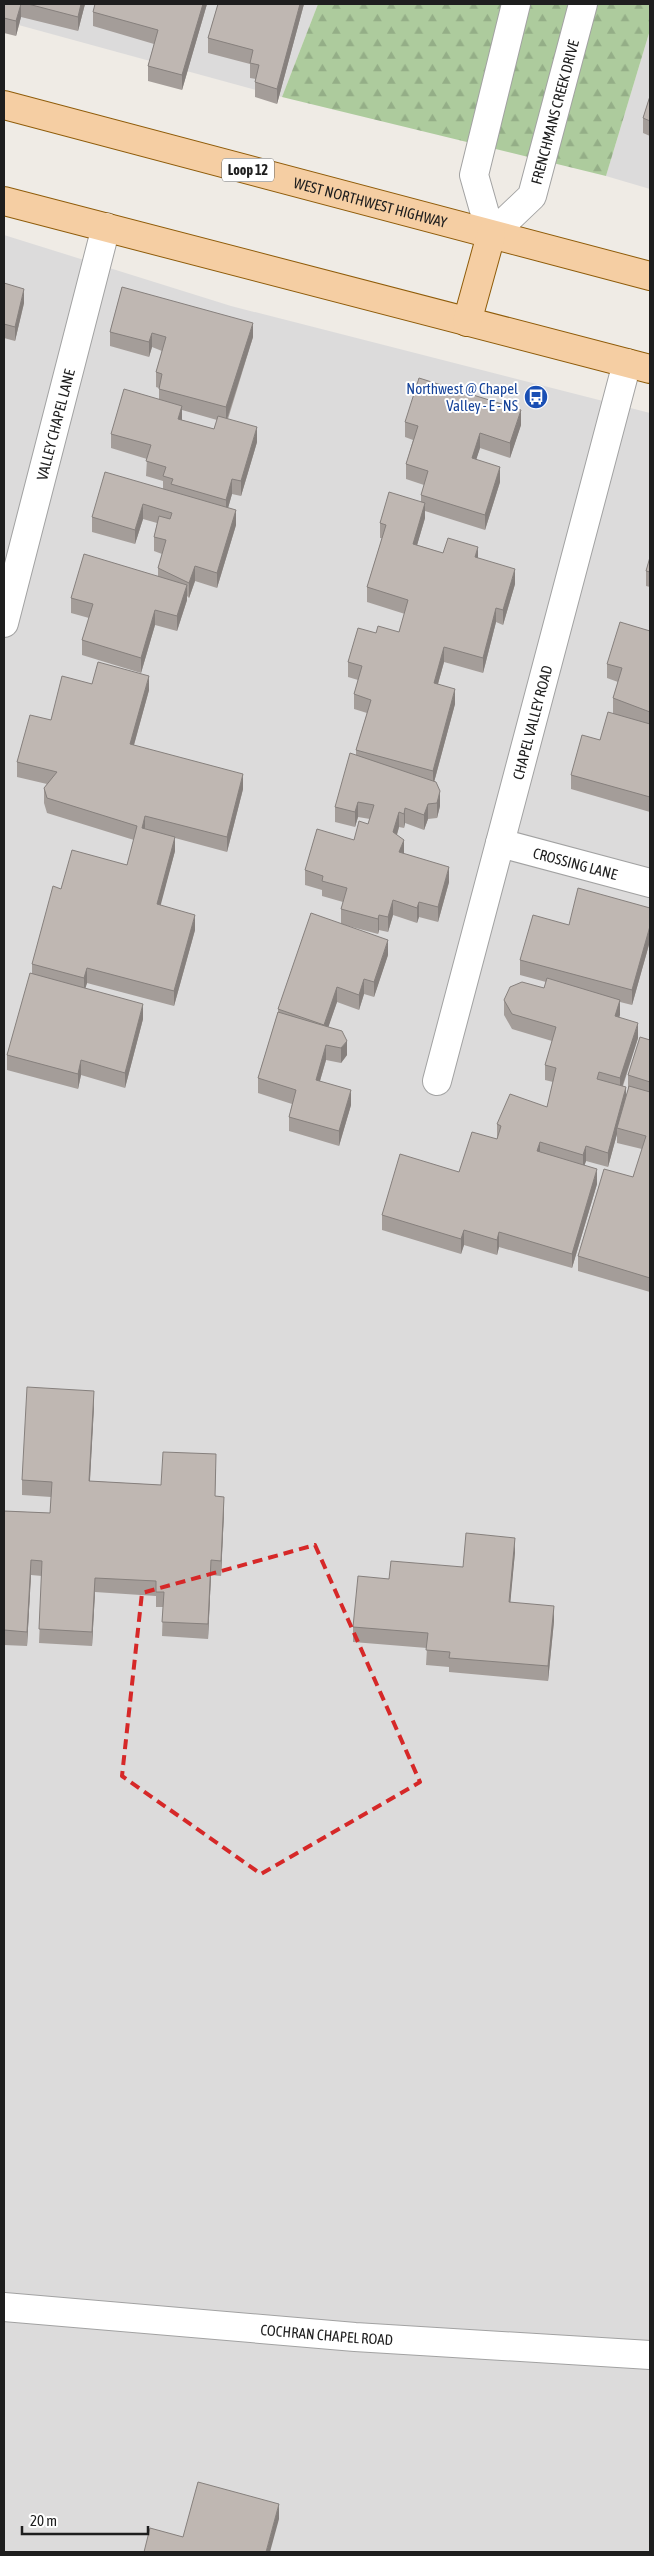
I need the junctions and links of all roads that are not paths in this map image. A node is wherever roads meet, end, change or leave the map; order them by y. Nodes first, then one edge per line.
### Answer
1 (516, 4) edge
2 (583, 4) edge
3 (4, 105) edge
4 (4, 201) edge
5 (106, 227) junction
6 (491, 235) junction
7 (650, 276) edge
8 (467, 322) junction
9 (638, 366) edge
10 (4, 623) edge
11 (500, 842) junction
12 (650, 883) edge
13 (437, 1081) dead end
14 (4, 2307) edge
15 (650, 2355) edge

1 - 6 street
2 - 6 street, FRENCHMANS CREEK DRIVE
3 - 6 main road, WEST NORTHWEST HIGHWAY / Loop 12
4 - 5 main road
5 - 8 main road
5 - 10 street, VALLEY CHAPEL LANE
6 - 7 main road, WEST NORTHWEST HIGHWAY / Loop 12
6 - 8 main road
8 - 9 main road
9 - 11 street, CHAPEL VALLEY ROAD
11 - 12 street, CROSSING LANE
11 - 13 street, CHAPEL VALLEY ROAD
14 - 15 street, COCHRAN CHAPEL ROAD

